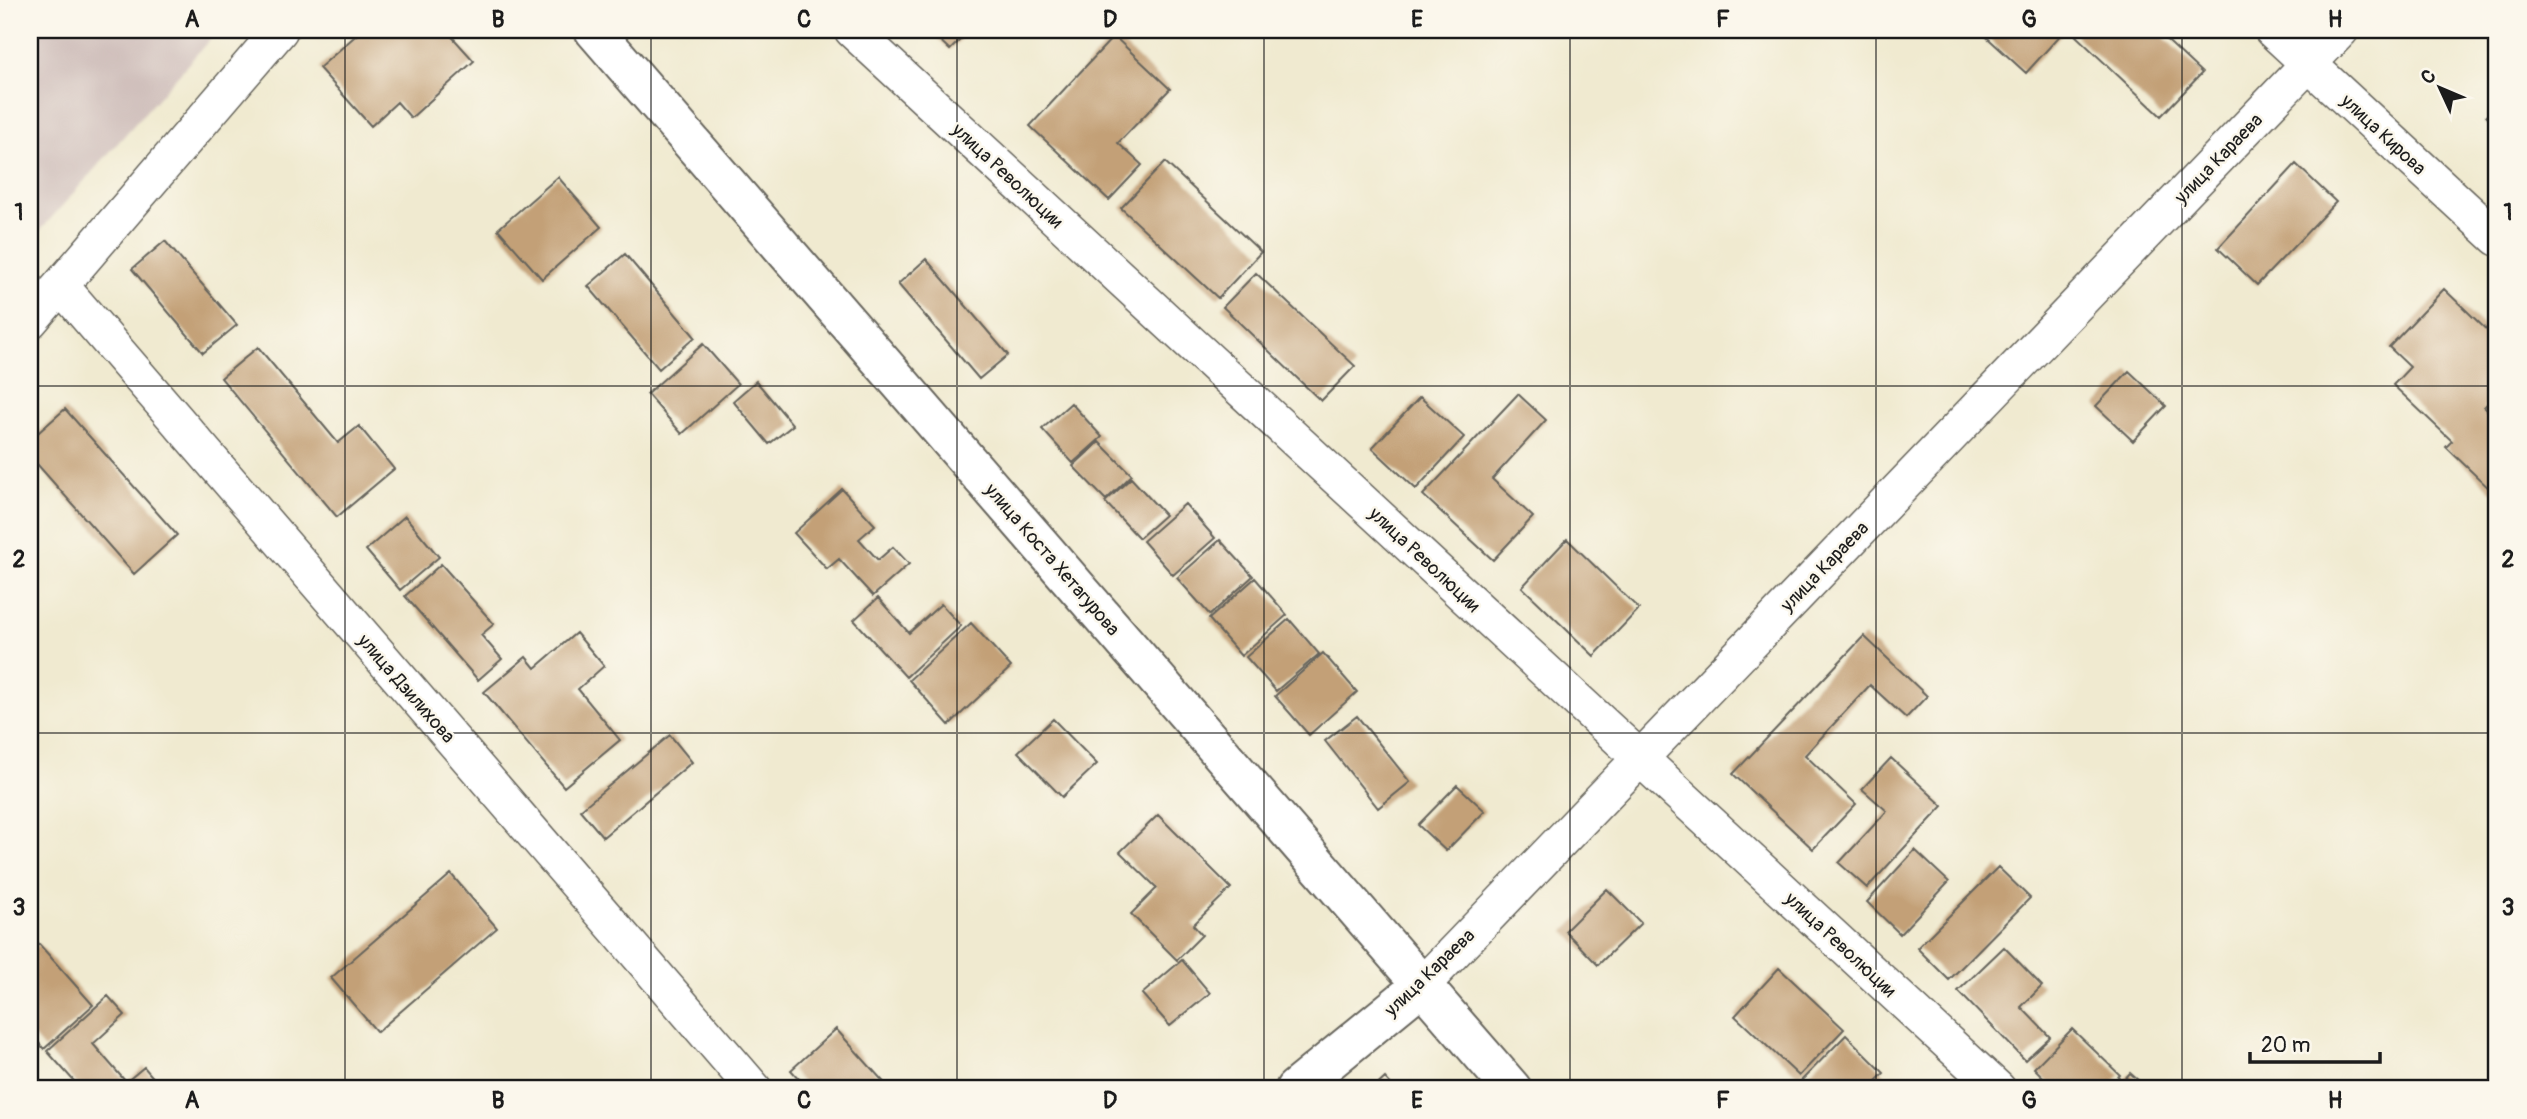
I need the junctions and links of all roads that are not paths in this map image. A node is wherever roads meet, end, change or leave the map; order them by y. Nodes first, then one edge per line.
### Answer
1 (280, 30) edge
2 (594, 30) edge
3 (852, 30) edge
4 (2272, 30) edge
5 (2341, 30) edge
6 (2308, 64) junction
7 (2497, 238) edge
8 (61, 286) junction
9 (30, 321) edge
10 (1640, 758) junction
11 (1422, 985) junction
12 (754, 1089) edge
13 (1295, 1089) edge
14 (1512, 1089) edge
15 (1998, 1089) edge

1 - 8 street
2 - 11 main road, улица Коста Хетагурова
3 - 10 street, улица Революции
4 - 6 street, улица Кирова
5 - 6 street, улица Караева
6 - 7 street, улица Кирова
6 - 10 street, улица Караева
8 - 9 street
8 - 12 street, улица Дзилихова
10 - 11 street, улица Караева
10 - 15 street, улица Революции
11 - 13 main road, улица Караева
11 - 14 main road, улица Коста Хетагурова

